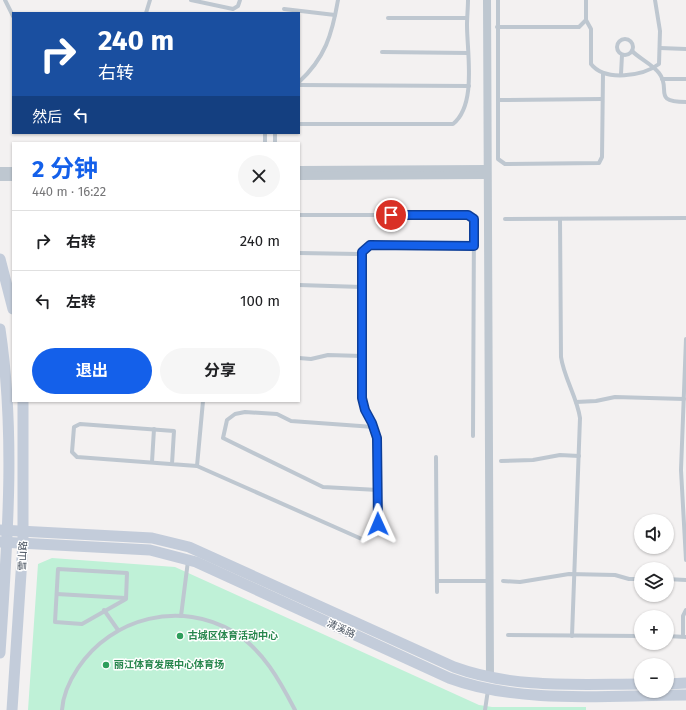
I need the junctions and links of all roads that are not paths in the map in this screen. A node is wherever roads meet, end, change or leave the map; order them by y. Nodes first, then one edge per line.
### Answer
1 (5, 0) edge
2 (150, 0) edge
3 (191, 0) edge
4 (240, 0) edge
5 (338, 0) edge
6 (468, 0) edge
7 (487, 0) edge
8 (498, 0) edge
9 (586, 0) edge
10 (655, 0) edge
11 (284, 9) dead end
12 (146, 12) edge
13 (12, 14) edge
14 (335, 15) junction
15 (388, 18) dead end
16 (467, 18) junction
17 (586, 20) junction
18 (497, 27) junction
19 (660, 48) junction
20 (686, 49) edge
21 (632, 51) junction
22 (382, 52) dead end
23 (468, 53) junction
24 (622, 55) junction
25 (654, 68) junction
26 (603, 74) junction
27 (621, 74) junction
28 (662, 79) junction
29 (686, 79) edge
30 (300, 83) edge
31 (300, 84) edge
32 (469, 86) junction
33 (602, 99) junction
34 (498, 100) junction
35 (686, 102) edge
36 (300, 124) edge
37 (300, 170) edge
38 (0, 171) edge
39 (12, 171) edge
40 (487, 172) junction
41 (300, 176) edge
42 (0, 177) edge
43 (12, 177) edge
44 (300, 215) edge
45 (686, 218) edge
46 (505, 219) dead end
47 (560, 219) junction
48 (474, 246) junction
49 (362, 252) junction
50 (300, 253) edge
51 (0, 259) edge
52 (300, 285) edge
53 (362, 287) junction
54 (12, 305) edge
55 (0, 329) edge
56 (686, 339) edge
57 (362, 356) junction
58 (300, 358) edge
59 (684, 399) junction
60 (23, 402) edge
61 (203, 402) edge
62 (576, 402) junction
63 (374, 427) junction
64 (154, 429) junction
65 (473, 436) dead end
66 (578, 456) junction
67 (436, 457) dead end
68 (501, 460) dead end
69 (152, 462) junction
70 (172, 464) junction
71 (197, 466) junction
72 (684, 487) edge
73 (378, 490) junction
74 (4, 530) edge
75 (24, 532) junction
76 (3, 542) edge
77 (23, 543) junction
78 (188, 559) junction
79 (686, 560) edge
80 (574, 574) junction
81 (634, 579) edge
82 (674, 580) edge
83 (686, 580) edge
84 (437, 581) junction
85 (489, 581) junction
86 (503, 581) dead end
87 (437, 592) dead end
88 (57, 594) junction
89 (126, 598) junction
90 (104, 610) junction
91 (686, 610) edge
92 (181, 616) junction
93 (118, 630) junction
94 (508, 636) dead end
95 (572, 636) junction
96 (634, 636) edge
97 (684, 636) edge
98 (0, 654) edge
99 (490, 678) junction
100 (686, 683) edge
101 (634, 684) edge
102 (674, 684) edge
103 (488, 690) junction
104 (686, 695) edge
105 (12, 710) edge
106 (62, 710) edge
107 (295, 710) edge
108 (485, 710) edge

1 - 13 lane
2 - 12 lane
3 - 4 lane
5 - 14 lane
6 - 16 lane
7 - 40 street
8 - 18 lane
9 - 17 lane
10 - 19 lane
11 - 14 lane
14 - 30 lane
15 - 16 lane
16 - 23 lane
17 - 18 lane
17 - 26 lane
18 - 34 lane
19 - 20 lane
19 - 25 lane
21 - 24 lane
21 - 24 lane
21 - 25 lane
22 - 23 lane
23 - 32 lane
24 - 27 lane
25 - 27 lane
25 - 28 lane
26 - 27 lane
26 - 33 lane
28 - 29 lane
28 - 35 lane
31 - 32 lane
32 - 36 lane
33 - 34 lane
33 - 34 lane
37 - 40 street
38 - 39 street
40 - 41 street
40 - 85 street
42 - 43 street
44 - 48 lane
45 - 47 lane
46 - 47 lane
47 - 62 lane
48 - 49 lane
48 - 65 lane
49 - 50 lane
49 - 53 lane
51 - 54 street
52 - 53 lane
53 - 57 lane
55 - 74 street, 雪山路
56 - 59 lane
57 - 58 lane
57 - 63 lane
59 - 62 lane
59 - 72 lane
60 - 75 street, 雪山路
61 - 71 lane
62 - 66 lane
63 - 73 lane
63 - 73 lane
64 - 69 lane
64 - 69 lane
64 - 70 lane
66 - 68 lane
66 - 80 lane
67 - 84 lane
69 - 70 lane
70 - 71 lane
71 - 73 lane
72 - 79 lane
74 - 75 street, 清溪路
74 - 76 street, 雪山路
75 - 77 street, 雪山路
75 - 99 street, 清溪路
76 - 77 street, 清溪路
76 - 98 street, 雪山路
77 - 78 street, 清溪路
77 - 105 street, 雪山路
78 - 92 lane
78 - 103 street, 清溪路
80 - 81 lane
80 - 86 lane
80 - 95 lane
82 - 83 lane
84 - 85 lane
84 - 87 lane
85 - 99 street
88 - 89 lane
88 - 89 lane
88 - 90 lane
89 - 90 lane
90 - 93 lane
91 - 97 lane
92 - 93 lane
92 - 107 lane
93 - 106 lane
94 - 95 lane
95 - 96 lane
99 - 101 street, 清溪路
100 - 102 street
103 - 104 street, 清溪路
103 - 108 lane

